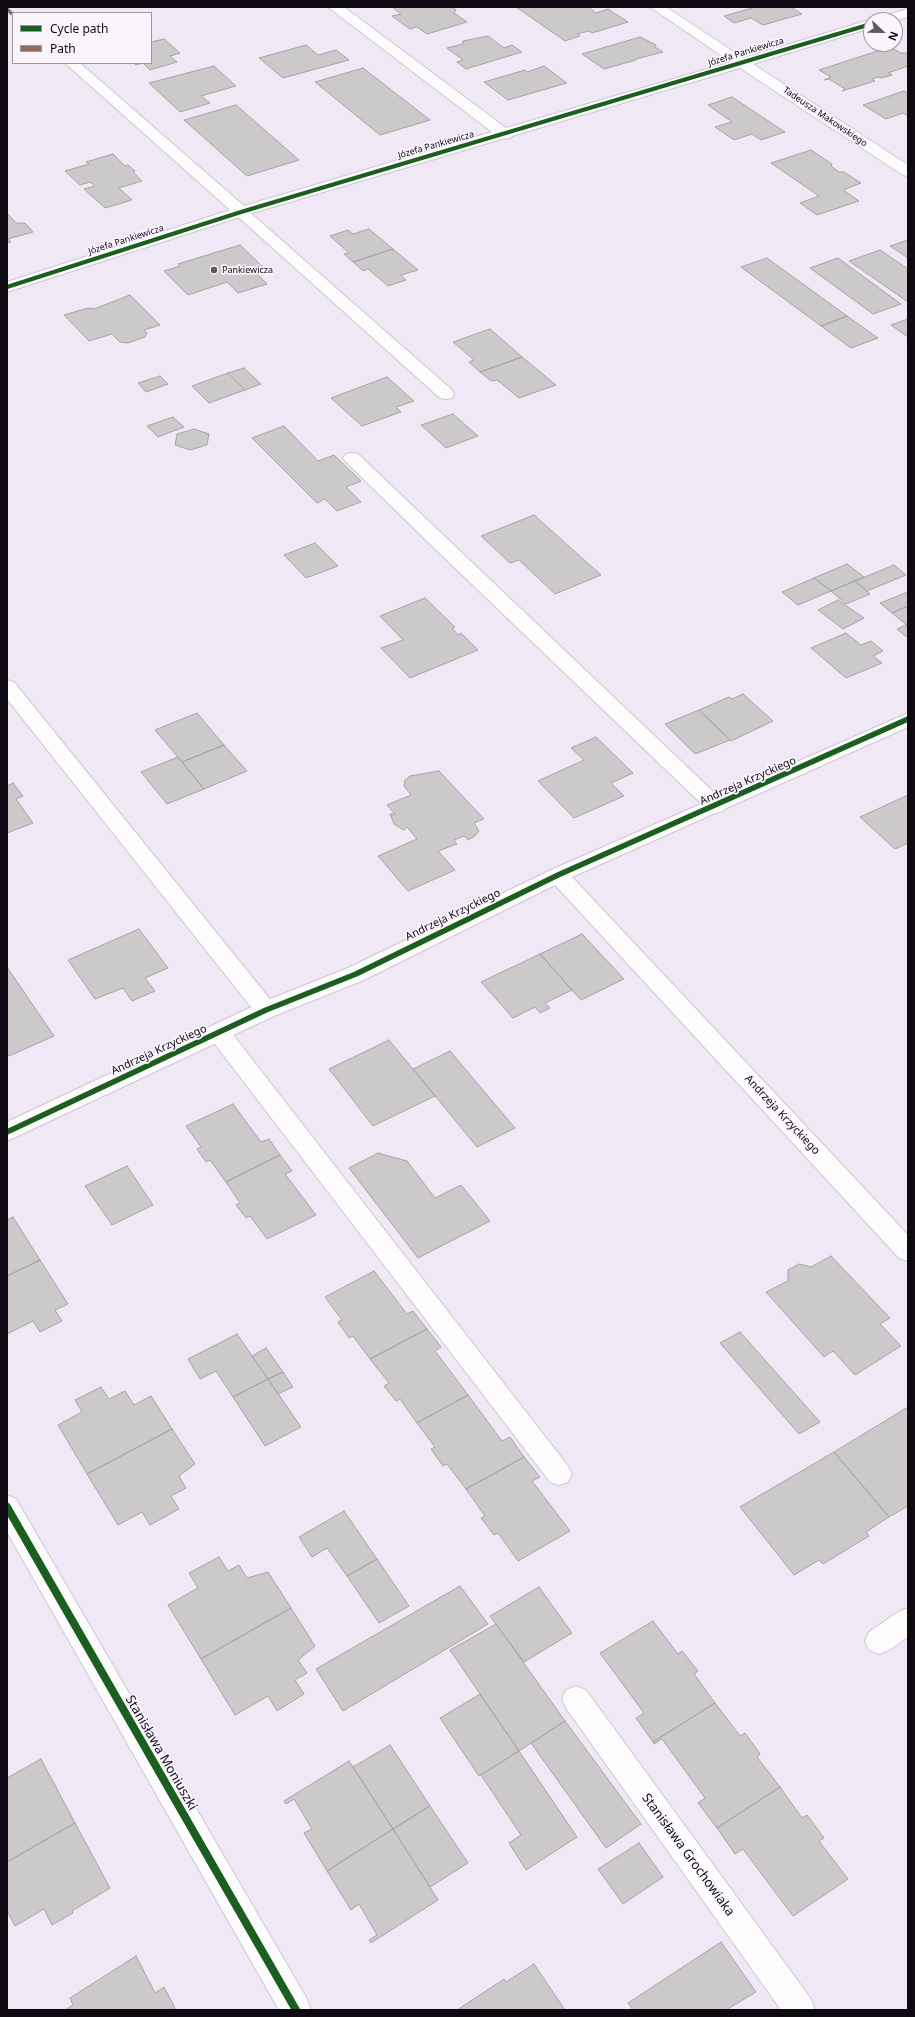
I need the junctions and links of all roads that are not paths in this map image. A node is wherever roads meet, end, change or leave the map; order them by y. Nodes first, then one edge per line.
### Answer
1 (335, 7) edge
2 (657, 7) edge
3 (863, 26) edge
4 (742, 62) junction
5 (73, 64) edge
6 (505, 134) junction
7 (908, 172) edge
8 (241, 212) junction
9 (7, 287) edge
10 (446, 394) dead end
11 (352, 458) dead end
12 (7, 686) edge
13 (907, 721) edge
14 (716, 806) junction
15 (558, 875) junction
16 (266, 1010) junction
17 (219, 1033) junction
18 (7, 1132) edge
19 (908, 1251) edge
20 (559, 1474) dead end
21 (7, 1507) edge
22 (908, 1621) edge
23 (879, 1641) dead end
24 (576, 1699) dead end
25 (296, 2010) edge
26 (800, 2010) edge

1 - 6 street, Józefa Pankiewicza
2 - 4 street, Józefa Pankiewicza
3 - 4 street, Józefa Pankiewicza
4 - 6 street, Józefa Pankiewicza
4 - 7 street, Tadeusza Makowskiego
5 - 8 street
6 - 8 street, Józefa Pankiewicza
8 - 9 street, Józefa Pankiewicza
8 - 10 street
11 - 14 street
12 - 16 street
13 - 14 street, Andrzeja Krzyckiego
14 - 15 street, Andrzeja Krzyckiego
15 - 16 street, Andrzeja Krzyckiego
15 - 19 street, Andrzeja Krzyckiego
16 - 17 street, Andrzeja Krzyckiego
17 - 18 street, Andrzeja Krzyckiego
17 - 20 street
21 - 25 street, Stanisława Moniuszki
22 - 23 street
24 - 26 street, Stanisława Grochowiaka

